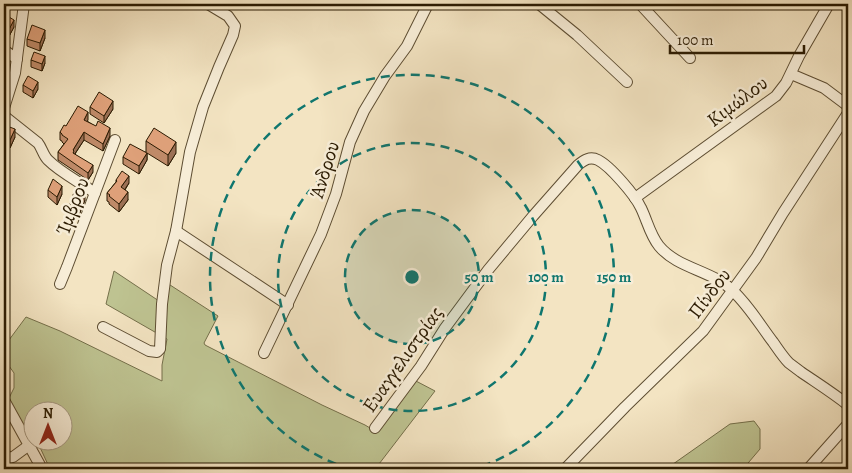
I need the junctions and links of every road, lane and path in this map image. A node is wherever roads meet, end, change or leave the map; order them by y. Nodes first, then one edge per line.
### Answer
1 (24, 4) edge
2 (208, 4) edge
3 (428, 4) edge
4 (539, 4) edge
5 (640, 4) edge
6 (829, 4) edge
7 (4, 50) edge
8 (690, 58) dead end
9 (17, 59) junction
10 (790, 74) junction
11 (627, 82) dead end
12 (7, 87) edge
13 (848, 106) edge
14 (4, 108) edge
15 (848, 113) edge
16 (4, 116) edge
17 (115, 140) dead end
18 (95, 193) junction
19 (635, 198) junction
20 (176, 231) junction
21 (60, 284) dead end
22 (733, 291) junction
23 (288, 305) junction
24 (103, 327) dead end
25 (264, 353) dead end
26 (4, 400) edge
27 (848, 405) edge
28 (848, 424) edge
29 (374, 428) dead end
30 (22, 434) edge
31 (23, 450) edge
32 (30, 450) edge
33 (4, 453) edge
34 (41, 467) dead end
35 (565, 469) edge
36 (808, 469) edge

1 - 9 street
2 - 20 street
3 - 23 street, Άνδρου
4 - 11 street
5 - 8 street
6 - 10 street, Κιμώλου
7 - 9 street
9 - 12 street
10 - 13 street
10 - 19 street, Κιμώλου
12 - 14 street
15 - 22 street, Πίνδου
16 - 18 street
17 - 18 street, Ίμβρου
18 - 21 street, Ίμβρου
19 - 22 street, Ευαγγελιστρίας
19 - 29 street, Ευαγγελιστρίας
20 - 23 street
20 - 24 street
22 - 27 street, Ευαγγελιστρίας
22 - 35 street, Πίνδου
23 - 25 street, Άνδρου
26 - 30 street
28 - 36 street
31 - 33 street
32 - 34 street

